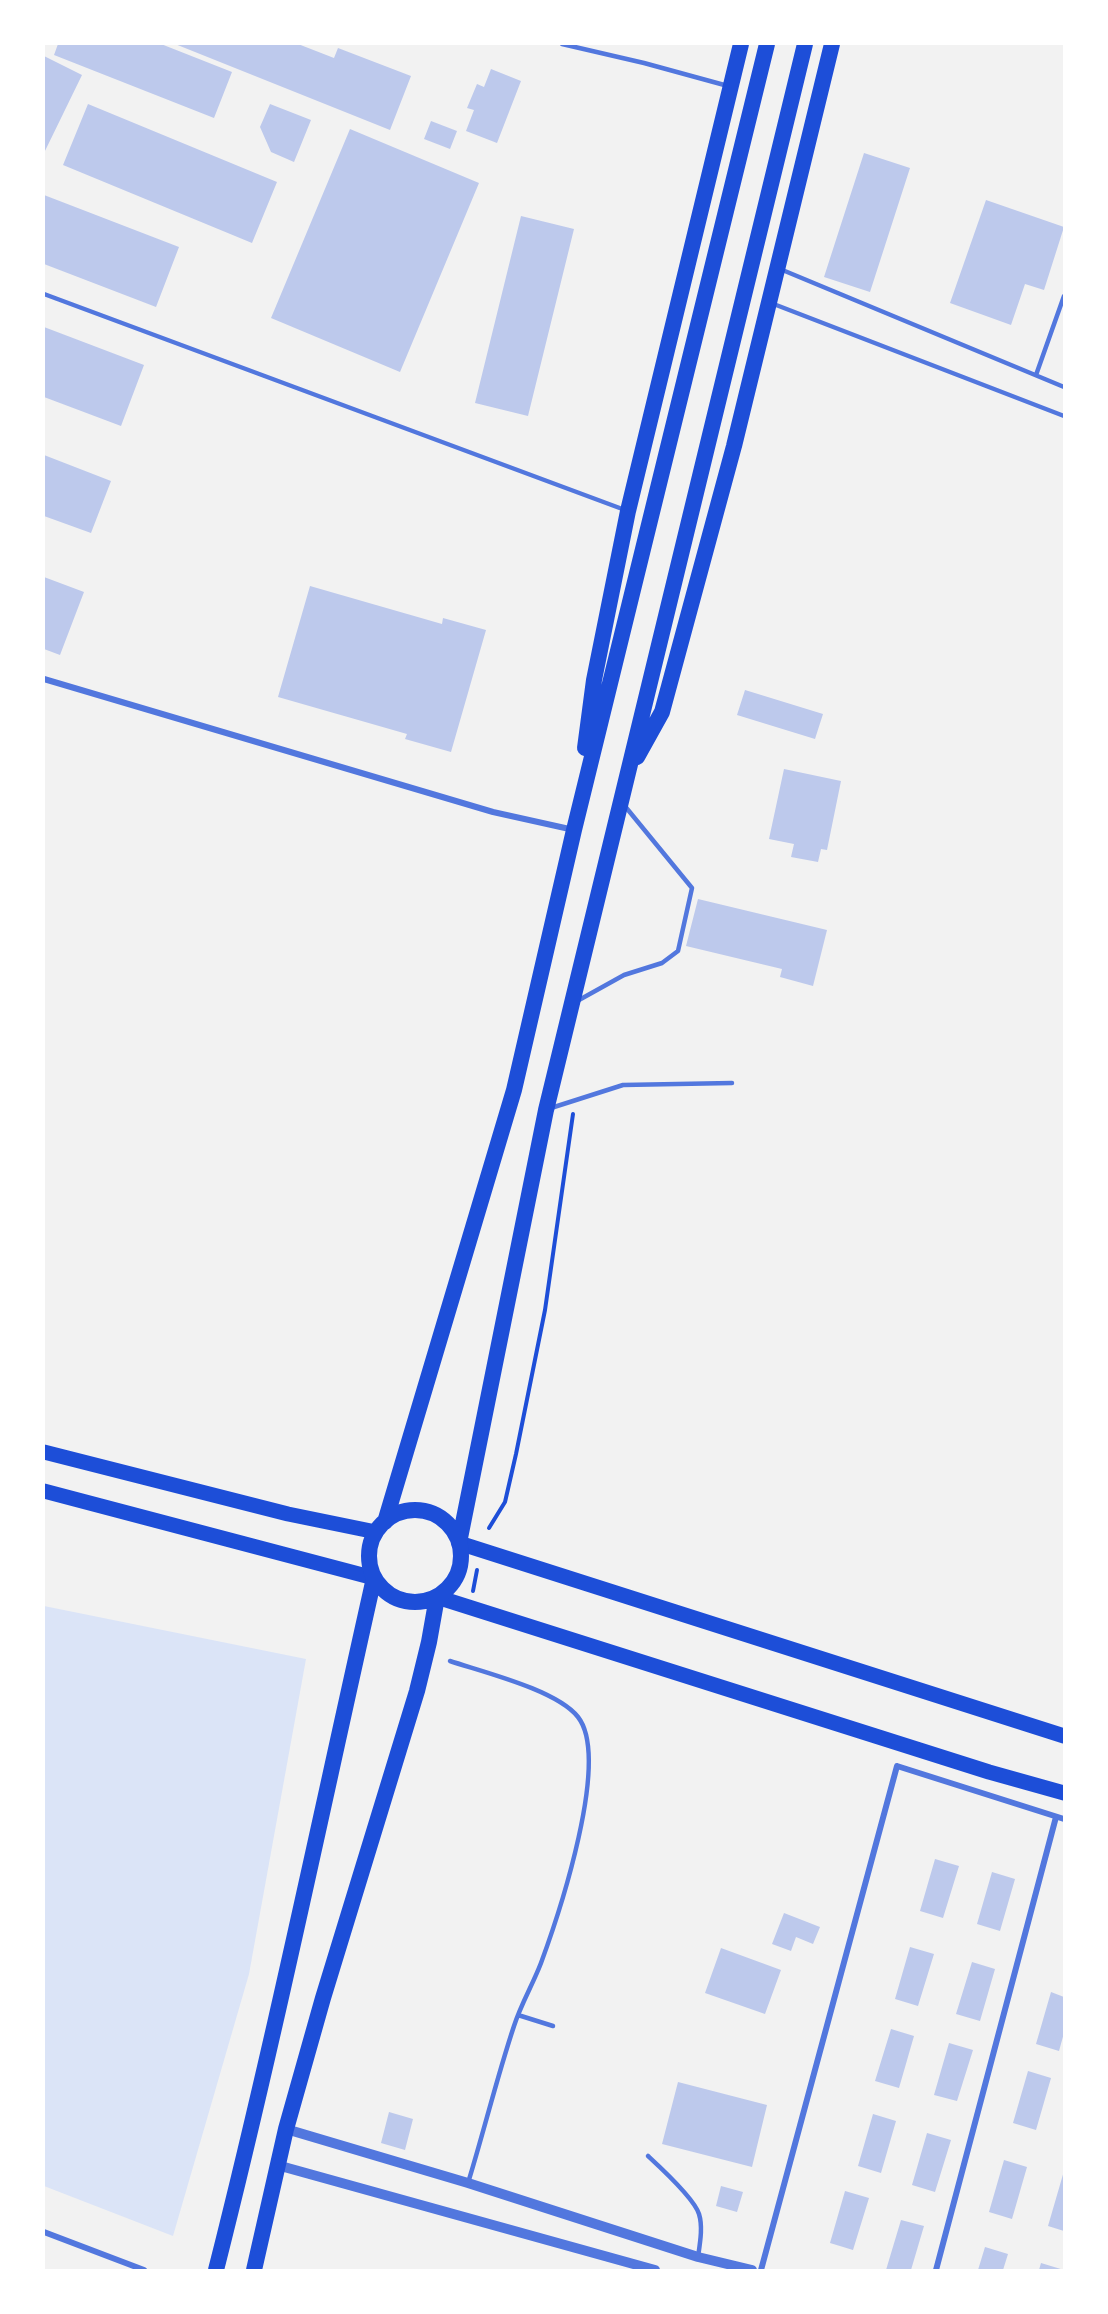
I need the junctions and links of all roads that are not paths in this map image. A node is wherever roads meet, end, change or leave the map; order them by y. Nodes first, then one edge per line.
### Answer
1 (561, 44) edge
2 (741, 44) edge
3 (767, 44) edge
4 (805, 44) edge
5 (832, 44) edge
6 (730, 87) junction
7 (778, 267) junction
8 (44, 294) edge
9 (1065, 296) edge
10 (769, 302) junction
11 (1036, 375) junction
12 (1065, 387) edge
13 (1065, 416) edge
14 (628, 511) junction
15 (44, 679) edge
16 (625, 779) junction
17 (620, 800) junction
18 (574, 830) junction
19 (571, 1004) junction
20 (732, 1083) dead end
21 (546, 1110) junction
22 (44, 1452) edge
23 (44, 1491) edge
24 (381, 1527) junction
25 (459, 1543) junction
26 (374, 1578) junction
27 (437, 1597) junction
28 (450, 1661) dead end
29 (1065, 1736) edge
30 (1065, 1793) edge
31 (1056, 1817) junction
32 (1065, 1819) edge
33 (518, 2014) junction
34 (553, 2026) dead end
35 (286, 2129) junction
36 (648, 2156) dead end
37 (277, 2165) junction
38 (468, 2183) junction
39 (44, 2232) edge
40 (698, 2257) junction
41 (144, 2271) edge
42 (216, 2271) edge
43 (254, 2271) edge
44 (655, 2271) edge
45 (752, 2271) edge
46 (761, 2271) edge
47 (936, 2271) edge

1 - 6 lane
2 - 6 highway
3 - 18 highway
4 - 16 highway
5 - 7 highway
6 - 14 highway
7 - 10 highway
7 - 11 lane
8 - 14 lane
9 - 11 lane
10 - 13 lane
10 - 16 highway
11 - 12 lane
14 - 18 highway
15 - 18 street
16 - 17 highway
17 - 19 highway
17 - 19 lane
18 - 24 highway
19 - 21 highway
20 - 21 lane
21 - 25 highway
22 - 24 main road
23 - 26 main road
24 - 25 highway
24 - 26 highway
25 - 27 highway
25 - 29 main road
26 - 27 highway
26 - 42 highway
27 - 30 main road
27 - 35 highway
28 - 33 lane
31 - 32 street
31 - 46 street
31 - 47 street
33 - 34 lane
33 - 38 lane
35 - 37 highway
35 - 38 street
36 - 40 lane
37 - 43 highway
37 - 44 street
38 - 40 street
39 - 41 street
40 - 45 street

